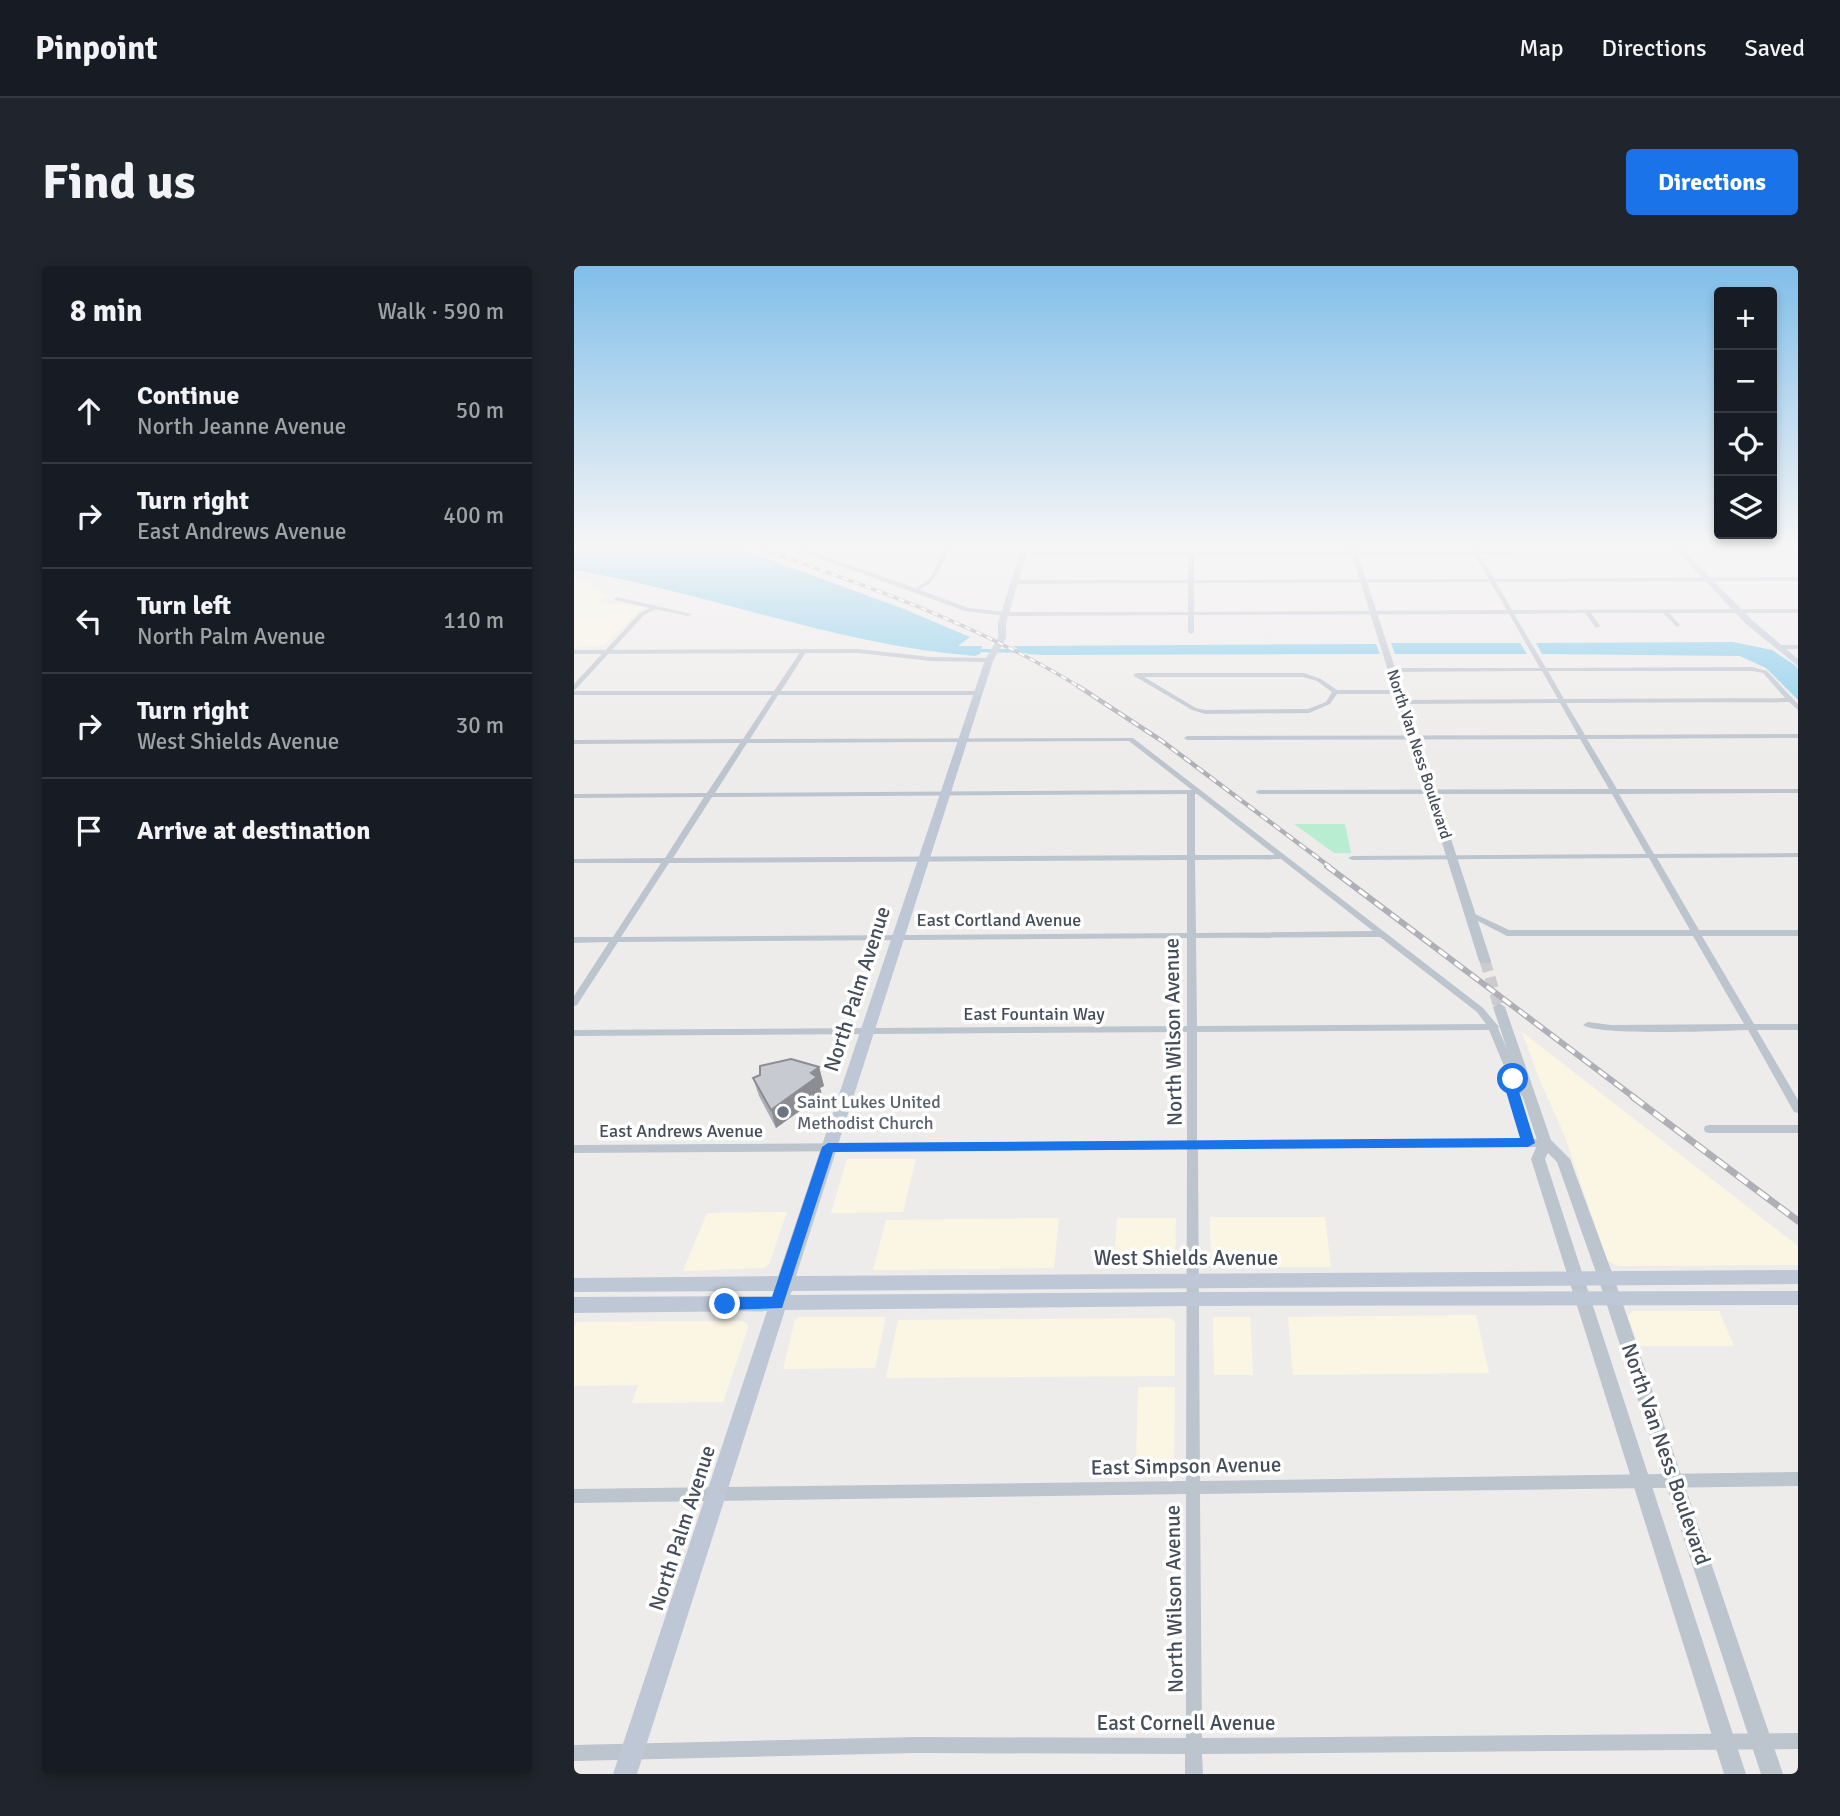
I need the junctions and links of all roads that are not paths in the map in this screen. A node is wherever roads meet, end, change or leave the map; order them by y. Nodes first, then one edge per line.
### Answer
1 (640, 616) edge
2 (996, 616) edge
3 (1065, 616) edge
4 (1190, 616) edge
5 (1375, 616) edge
6 (1514, 616) edge
7 (1590, 616) edge
8 (1669, 616) edge
9 (1744, 616) edge
10 (1004, 618) junction
11 (1597, 625) dead end
12 (1677, 625) dead end
13 (1191, 632) dead end
14 (1780, 647) junction
15 (1798, 647) edge
16 (574, 652) edge
17 (607, 652) junction
18 (803, 652) junction
19 (992, 653) junction
20 (1798, 663) edge
21 (1392, 670) junction
22 (1545, 670) junction
23 (574, 688) edge
24 (1335, 692) junction
25 (574, 693) edge
26 (776, 693) junction
27 (979, 693) junction
28 (1401, 697) junction
29 (1791, 700) junction
30 (1564, 701) junction
31 (1798, 708) edge
32 (1798, 736) edge
33 (1585, 737) junction
34 (1187, 738) dead end
35 (1414, 738) junction
36 (964, 739) junction
37 (744, 741) junction
38 (574, 742) edge
39 (1798, 791) edge
40 (1259, 792) dead end
41 (1432, 792) junction
42 (1616, 792) junction
43 (1195, 793) junction
44 (945, 794) junction
45 (574, 796) edge
46 (708, 796) junction
47 (1798, 855) edge
48 (1653, 856) junction
49 (1282, 857) junction
50 (1453, 857) junction
51 (1191, 858) junction
52 (1352, 858) dead end
53 (924, 859) junction
54 (574, 861) edge
55 (667, 861) junction
56 (1472, 916) junction
57 (1698, 933) junction
58 (1798, 933) edge
59 (1381, 934) junction
60 (1191, 935) junction
61 (898, 936) junction
62 (618, 939) junction
63 (574, 940) edge
64 (1485, 961) tunnel mouth
65 (574, 1003) edge
66 (1499, 1007) tunnel mouth
67 (1588, 1025) dead end
68 (1494, 1027) junction
69 (1752, 1027) junction
70 (1798, 1027) edge
71 (867, 1030) junction
72 (1192, 1030) junction
73 (574, 1033) edge
74 (1513, 1079) junction
75 (1531, 1100) junction
76 (1798, 1109) edge
77 (1709, 1129) dead end
78 (1798, 1129) edge
79 (1528, 1143) junction
80 (1545, 1143) junction
81 (1194, 1146) junction
82 (828, 1147) junction
83 (574, 1149) edge
84 (1578, 1278) junction
85 (1606, 1278) junction
86 (1798, 1278) edge
87 (783, 1283) junction
88 (574, 1285) edge
89 (1193, 1290) junction
90 (1798, 1298) edge
91 (1585, 1299) junction
92 (1614, 1299) junction
93 (777, 1303) junction
94 (574, 1305) edge
95 (1643, 1479) junction
96 (1675, 1479) junction
97 (1798, 1479) edge
98 (1192, 1486) junction
99 (718, 1495) junction
100 (574, 1496) edge
101 (1725, 1741) junction
102 (1761, 1741) junction
103 (1798, 1741) edge
104 (1195, 1746) junction
105 (632, 1753) junction
106 (574, 1754) edge
107 (625, 1774) edge
108 (1194, 1774) edge
109 (1735, 1774) edge
110 (1772, 1774) edge

1 - 17 street
2 - 10 street
3 - 10 street
4 - 13 street
5 - 21 street, North Van Ness Boulevard
6 - 22 street
7 - 11 street
8 - 12 street
9 - 14 main road
10 - 19 main road, North Palm Avenue
14 - 15 street
14 - 20 main road
16 - 17 street
17 - 18 street
17 - 23 street
18 - 19 street
18 - 26 street
19 - 27 main road, North Palm Avenue
21 - 22 street
21 - 28 street, North Van Ness Boulevard
22 - 29 street
22 - 30 street
24 - 24 street
24 - 28 street
25 - 26 street
26 - 27 street
26 - 37 street
27 - 36 main road, North Palm Avenue
28 - 30 street
28 - 35 street, North Van Ness Boulevard
29 - 30 street
29 - 31 street
30 - 33 street
32 - 33 street
33 - 35 street
33 - 42 street
34 - 35 street
35 - 41 street, North Van Ness Boulevard
36 - 37 street
36 - 43 street
36 - 44 main road, North Palm Avenue
37 - 38 street
37 - 46 street
39 - 42 street
40 - 41 street
41 - 42 street
41 - 50 street, North Van Ness Boulevard
42 - 48 street
43 - 44 street
43 - 49 street
43 - 51 street, North Wilson Avenue
44 - 46 street
44 - 53 main road, North Palm Avenue
45 - 46 street
46 - 55 street
47 - 48 street
48 - 50 street
48 - 57 street
49 - 51 street
49 - 59 street
50 - 52 street
50 - 56 street, North Van Ness Boulevard
51 - 53 street
51 - 60 street, North Wilson Avenue
53 - 55 street
53 - 61 main road, North Palm Avenue
54 - 55 street
55 - 62 street
56 - 57 street
56 - 64 street, North Van Ness Boulevard
57 - 58 street
57 - 69 street
59 - 60 street, East Cortland Avenue
59 - 68 street
60 - 61 street, East Cortland Avenue
60 - 72 street, North Wilson Avenue
61 - 62 street, East Cortland Avenue
61 - 71 main road, North Palm Avenue
62 - 63 street, East Cortland Avenue
62 - 65 street
66 - 75 street, North Van Ness Boulevard
67 - 69 street
68 - 72 street, East Fountain Way
68 - 74 street
69 - 70 street
69 - 76 street
71 - 72 street, East Fountain Way
71 - 73 street, East Fountain Way
71 - 82 main road, North Palm Avenue
72 - 81 street, North Wilson Avenue
74 - 75 street
74 - 79 street
75 - 80 street, North Van Ness Boulevard
77 - 78 street
79 - 80 street, East Andrews Avenue
79 - 81 street, East Andrews Avenue
80 - 84 street, North Van Ness Boulevard
80 - 85 street, North Van Ness Boulevard
81 - 82 street, East Andrews Avenue
81 - 89 street, North Wilson Avenue
82 - 83 street, East Andrews Avenue
82 - 87 main road, North Palm Avenue
84 - 85 main road, West Shields Avenue
84 - 89 main road, West Shields Avenue
84 - 91 street, North Van Ness Boulevard
85 - 86 main road, West Shields Avenue
85 - 92 street, North Van Ness Boulevard
87 - 88 main road, West Shields Avenue
87 - 89 main road, West Shields Avenue
87 - 93 main road, North Palm Avenue
89 - 91 main road, West Shields Avenue
89 - 93 main road, West Shields Avenue
89 - 98 street, North Wilson Avenue
90 - 92 main road, West Shields Avenue
91 - 92 main road, West Shields Avenue
91 - 95 street, North Van Ness Boulevard
92 - 96 street, North Van Ness Boulevard
93 - 94 main road, West Shields Avenue
93 - 99 main road, North Palm Avenue
95 - 96 street, East Simpson Avenue
95 - 98 street, East Simpson Avenue
95 - 101 street, North Van Ness Boulevard
96 - 97 street, East Simpson Avenue
96 - 102 street, North Van Ness Boulevard
98 - 99 street, East Simpson Avenue
98 - 104 street, North Wilson Avenue
99 - 100 street, East Simpson Avenue
99 - 105 main road, North Palm Avenue
101 - 102 street, East Cornell Avenue
101 - 104 street, East Cornell Avenue
101 - 109 street, North Van Ness Boulevard
102 - 103 street, East Cornell Avenue
102 - 110 street, North Van Ness Boulevard
104 - 105 street, East Cornell Avenue
104 - 108 street, North Wilson Avenue
105 - 106 street, East Cornell Avenue
105 - 107 main road, North Palm Avenue

